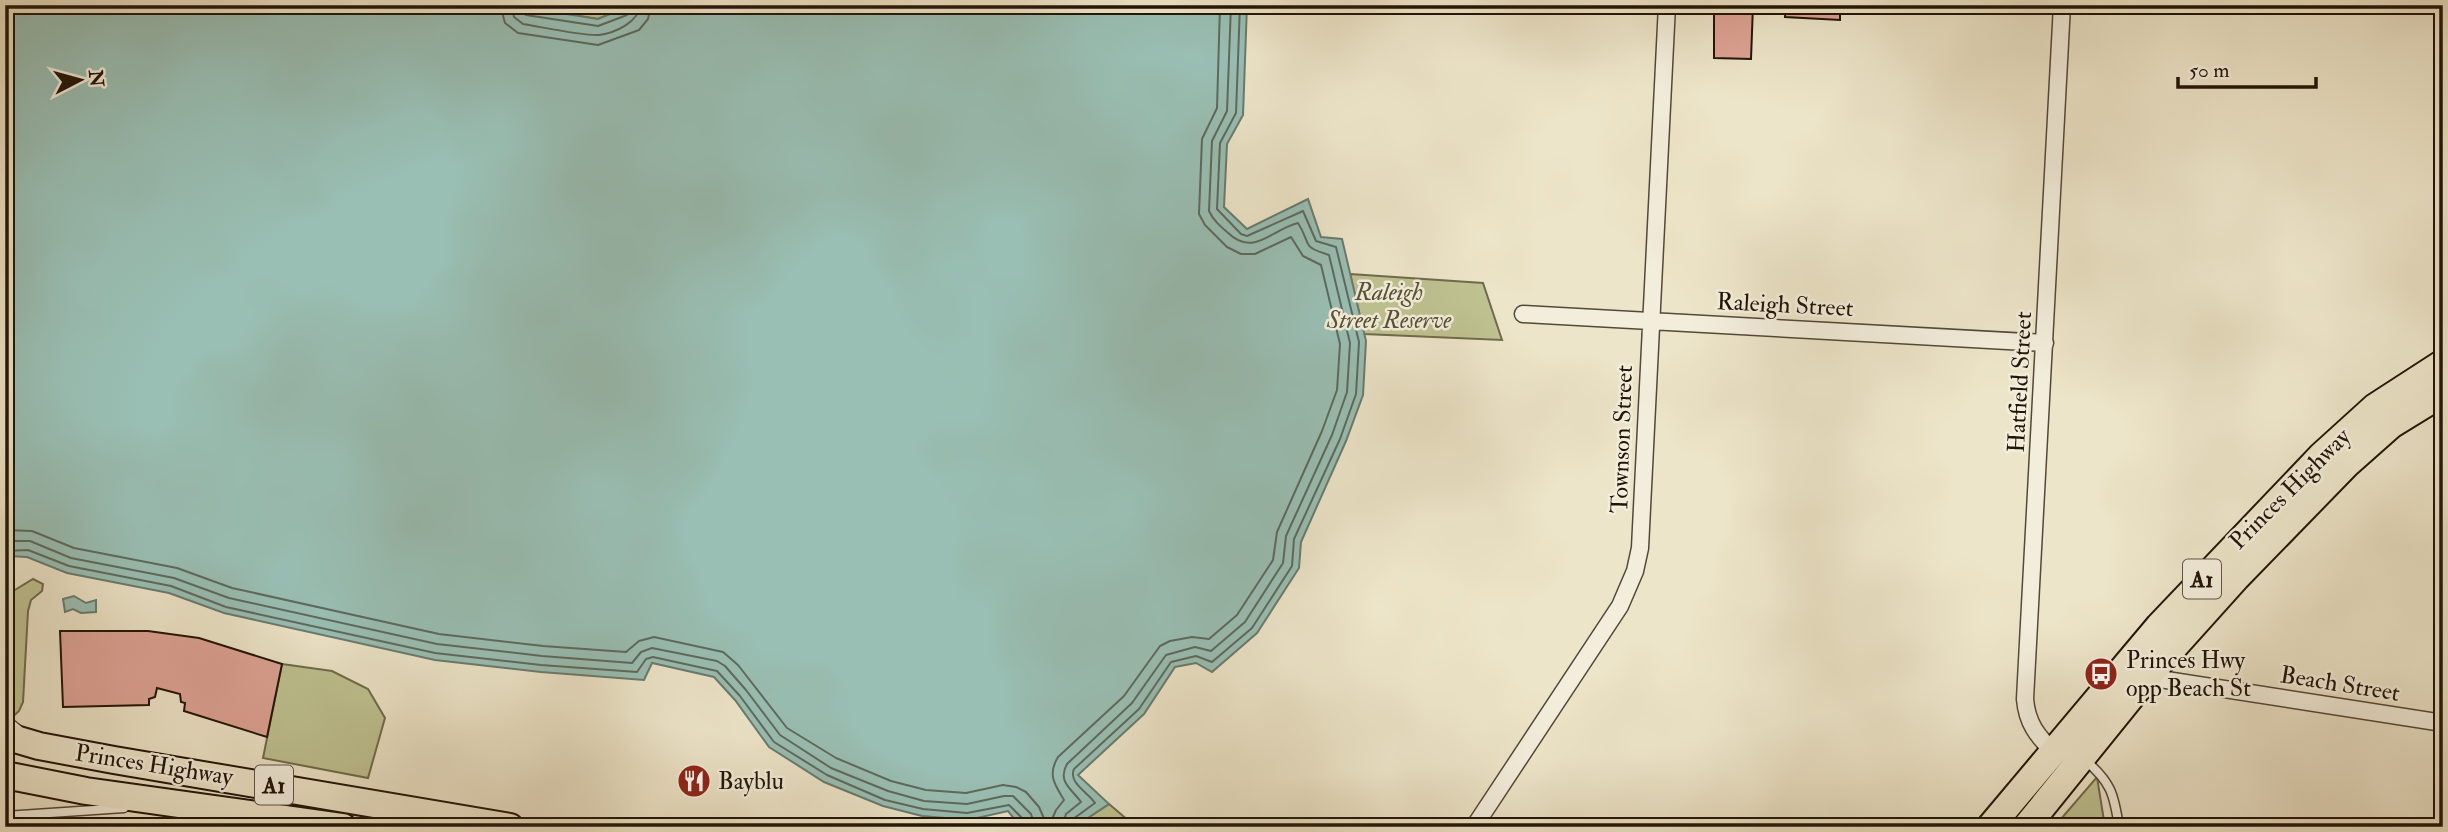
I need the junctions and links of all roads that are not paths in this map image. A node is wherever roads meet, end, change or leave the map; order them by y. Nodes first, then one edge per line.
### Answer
1 (1667, 5) edge
2 (2062, 5) edge
3 (1523, 314) dead end
4 (1649, 320) junction
5 (2045, 343) junction
6 (2443, 363) edge
7 (2443, 393) edge
8 (2147, 677) junction
9 (5, 719) edge
10 (2443, 723) edge
11 (5, 736) edge
12 (39, 746) junction
13 (2054, 752) junction
14 (2083, 758) junction
15 (5, 775) edge
16 (201, 805) junction
17 (5, 816) edge
18 (343, 827) edge
19 (510, 827) edge
20 (1474, 827) edge
21 (1990, 827) edge
22 (2026, 827) edge
23 (2119, 827) edge

1 - 4 street, Townson Street
2 - 5 street, Hatfield Street
3 - 4 street, Raleigh Street
4 - 5 street, Raleigh Street
4 - 20 street, Townson Street
5 - 13 street, Hatfield Street
6 - 13 highway, Princes Highway / A1
7 - 8 highway, Princes Highway / A1
8 - 10 street, Beach Street
8 - 14 highway, Princes Highway / A1
9 - 12 lane
11 - 12 highway, Princes Highway / A1
12 - 19 highway, Princes Highway / A1
13 - 21 highway, Princes Highway / A1
14 - 22 highway, Princes Highway / A1
14 - 23 lane
15 - 16 highway, Princes Highway / A1
16 - 17 lane
16 - 18 highway, Princes Highway / A1

